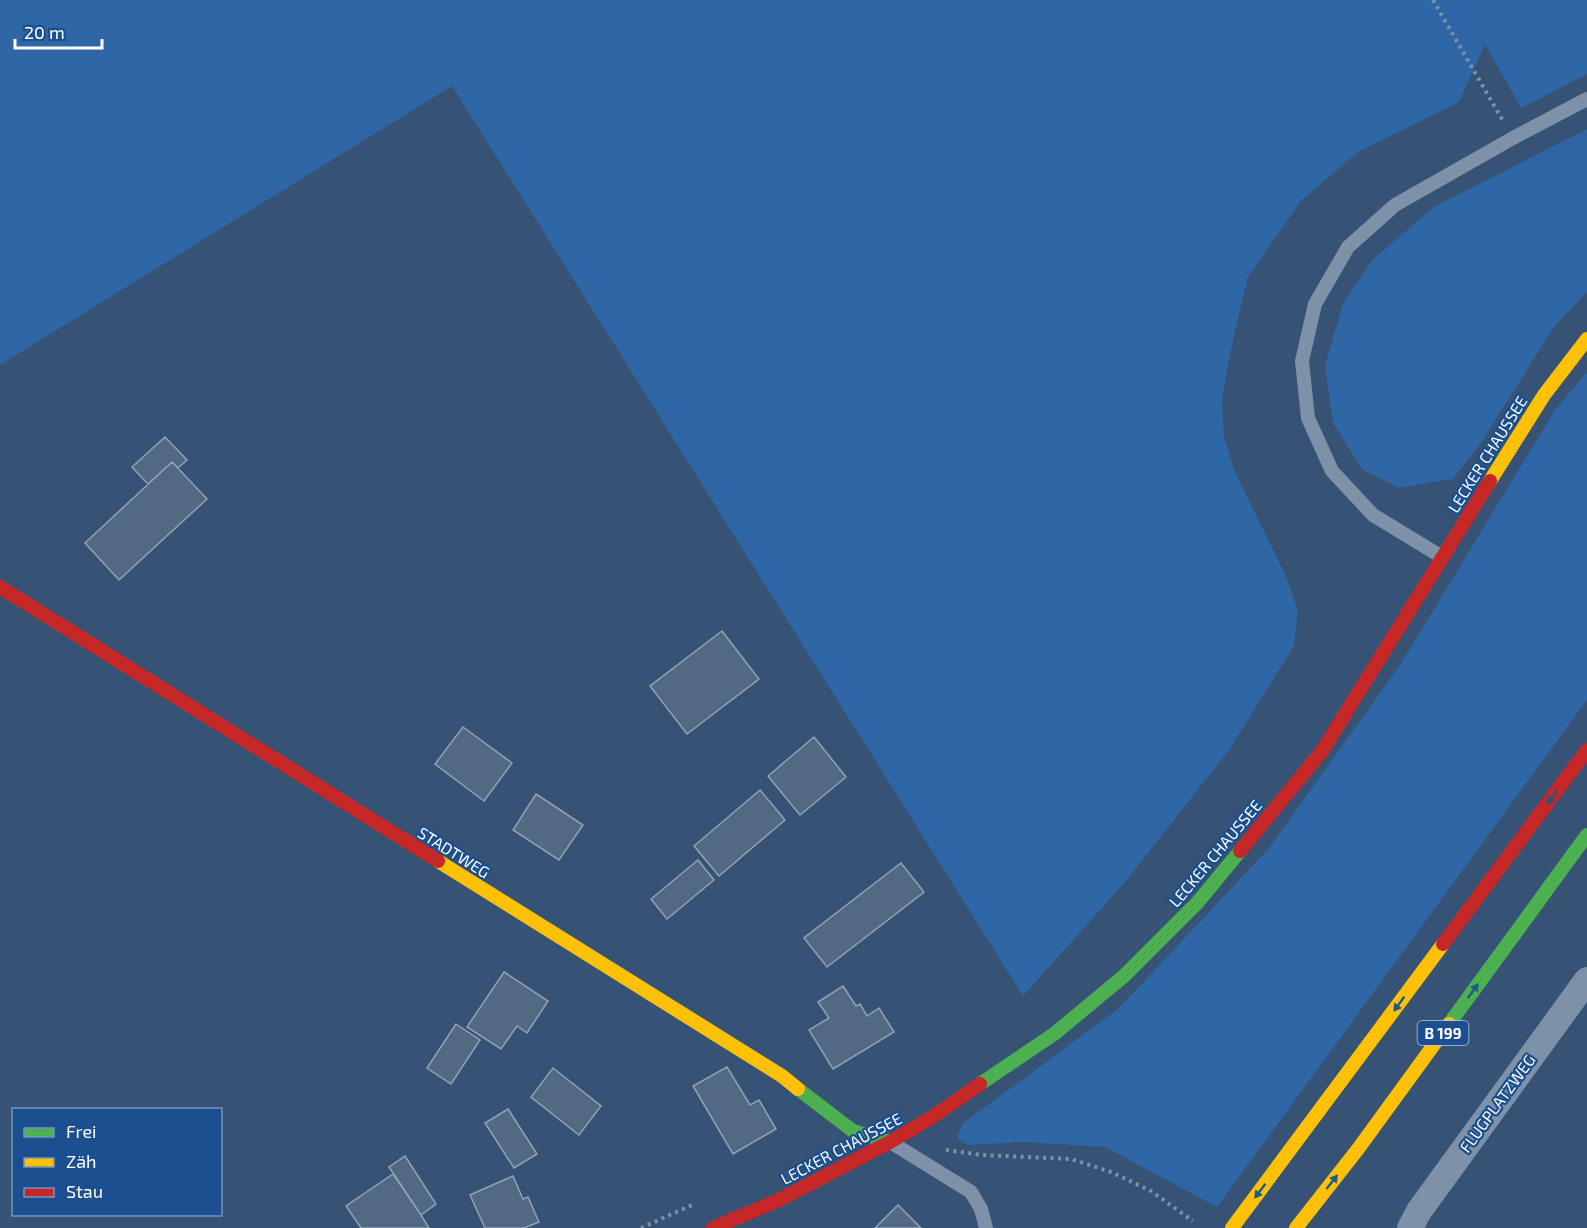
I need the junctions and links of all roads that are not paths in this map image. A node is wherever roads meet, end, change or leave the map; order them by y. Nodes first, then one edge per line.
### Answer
1 (1587, 99) edge
2 (1587, 339) edge
3 (1442, 557) junction
4 (0, 587) edge
5 (1587, 750) edge
6 (1587, 835) edge
7 (1587, 980) edge
8 (890, 1142) junction
9 (713, 1228) edge
10 (986, 1228) edge
11 (1232, 1228) edge
12 (1296, 1228) edge
13 (1410, 1228) edge

1 - 3 lane
2 - 3 main road, LECKER CHAUSSEE
3 - 8 main road, LECKER CHAUSSEE
4 - 8 main road, STADTWEG
5 -> 11 main road, B 199
12 -> 6 main road, B 199
7 - 13 street, FLUGPLATZWEG
8 - 9 main road, LECKER CHAUSSEE
8 - 10 lane

